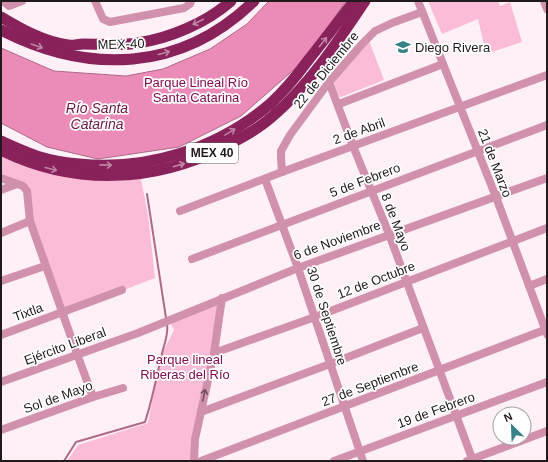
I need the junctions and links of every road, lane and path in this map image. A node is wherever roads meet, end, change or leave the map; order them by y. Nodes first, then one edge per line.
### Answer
1 (3, 1) edge
2 (22, 1) edge
3 (95, 1) edge
4 (191, 1) edge
5 (231, 1) edge
6 (254, 1) edge
7 (354, 1) edge
8 (364, 1) edge
9 (418, 1) edge
10 (544, 1) edge
11 (547, 9) edge
12 (422, 12) junction
13 (1, 17) edge
14 (1, 30) edge
15 (443, 64) junction
16 (547, 75) edge
17 (329, 82) junction
18 (339, 104) junction
19 (460, 106) junction
20 (547, 125) edge
21 (1, 141) edge
22 (353, 146) junction
23 (1, 150) edge
24 (478, 151) junction
25 (282, 172) junction
26 (1, 178) edge
27 (547, 178) edge
28 (265, 179) junction
29 (21, 186) junction
30 (1, 190) edge
31 (371, 191) junction
32 (496, 197) junction
33 (180, 212) dead end
34 (30, 221) junction
35 (282, 224) junction
36 (547, 228) edge
37 (1, 233) edge
38 (389, 234) junction
39 (512, 241) junction
40 (192, 259) dead end
41 (45, 266) junction
42 (298, 268) junction
43 (547, 278) edge
44 (1, 282) edge
45 (406, 282) junction
46 (529, 286) junction
47 (122, 290) dead end
48 (222, 298) junction
49 (63, 313) junction
50 (315, 316) junction
51 (423, 328) junction
52 (546, 331) edge
53 (138, 332) joint
54 (1, 335) edge
55 (214, 353) junction
56 (77, 354) junction
57 (330, 364) junction
58 (439, 371) junction
59 (1, 382) edge
60 (547, 382) edge
61 (123, 388) dead end
62 (93, 397) junction
63 (345, 406) junction
64 (201, 412) junction
65 (456, 415) junction
66 (1, 430) edge
67 (547, 431) edge
68 (360, 451) junction
69 (471, 460) edge
70 (194, 461) edge
71 (201, 461) edge
72 (334, 461) edge
73 (363, 461) edge

1 - 2 street
3 - 4 street
5 -> 13 highway
14 -> 6 highway, MEX-40
21 -> 7 highway, MEX 40
23 -> 8 highway, MEX 40
9 - 12 street, 21 de Marzo
10 - 11 street
12 - 15 street, 21 de Marzo
12 - 17 street, 22 de Diciembre
15 - 18 street
15 - 19 street, 21 de Marzo
16 - 19 street, 2 de Abril
17 - 18 street, 8 de Mayo
17 - 25 street, 22 de Diciembre
18 - 22 street, 8 de Mayo
19 - 22 street, 2 de Abril
19 - 24 street, 21 de Marzo
20 - 24 street, 5 de Febrero
22 - 25 street, 2 de Abril
22 - 31 street, 8 de Mayo
24 - 31 street, 5 de Febrero
24 - 32 street, 21 de Marzo
25 - 28 street, 2 de Abril
26 - 29 street
27 - 32 street, 6 de Noviembre
28 - 33 street, 2 de Abril
28 - 35 street, 30 de Septiembre
29 - 30 street
29 - 34 street
31 - 35 street, 5 de Febrero
31 - 38 street, 8 de Mayo
32 - 38 street, 6 de Noviembre
32 - 39 street, 21 de Marzo
34 - 37 street
34 - 41 street
35 - 40 street, 5 de Febrero
35 - 42 street, 30 de Septiembre
36 - 39 street, 12 de Octubre
38 - 42 street, 6 de Noviembre
38 - 45 street, 8 de Mayo
39 - 45 street, 12 de Octubre
39 - 46 street, 21 de Marzo
41 - 44 street
41 - 49 street
42 - 48 street, 6 de Noviembre
42 - 50 street, 30 de Septiembre
43 - 46 street
45 - 50 street, 12 de Octubre
45 - 51 street, 8 de Mayo
46 - 52 street, 21 de Marzo
47 - 49 street, Tixtla
48 - 53 street, 6 de Noviembre
48 - 55 street
49 - 54 street, Tixtla
49 - 56 street
50 - 55 street, 12 de Octubre
50 - 57 street, 30 de Septiembre
51 - 57 street
51 - 58 street, 8 de Mayo
52 - 58 street, 27 de Septiembre
53 - 56 street, Ejército Liberal
64 -> 55 street
56 - 59 street, Ejército Liberal
56 - 62 street
57 - 63 street, 30 de Septiembre
57 - 64 street
58 - 63 street, 27 de Septiembre
58 - 65 street, 8 de Mayo
60 - 65 street, 19 de Febrero
61 - 62 street, Sol de Mayo
62 - 66 street, Sol de Mayo
63 - 68 street, 30 de Septiembre
63 - 71 street, 27 de Septiembre
64 - 70 street
65 - 68 street, 19 de Febrero
65 - 69 street, 8 de Mayo
67 - 69 street
68 - 72 street, 19 de Febrero
68 - 73 street, 30 de Septiembre

